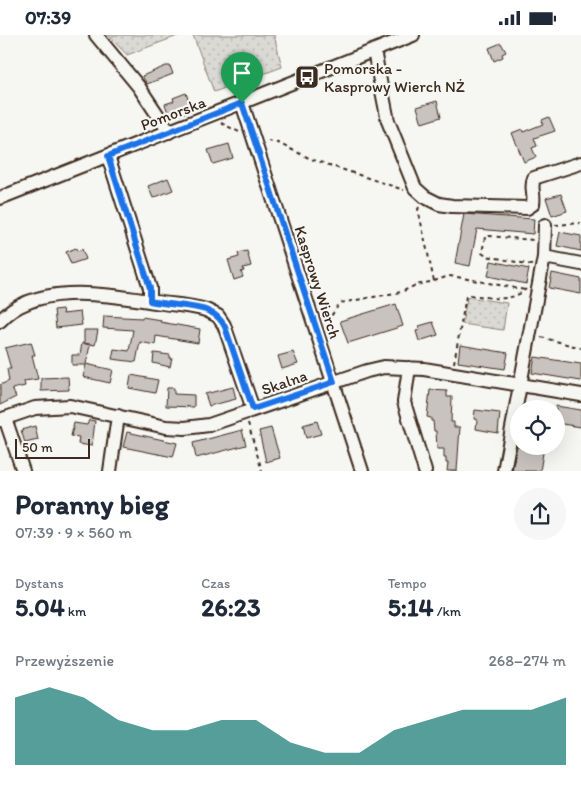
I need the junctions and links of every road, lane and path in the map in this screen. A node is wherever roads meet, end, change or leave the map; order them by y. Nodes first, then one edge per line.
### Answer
1 (96, 35) edge
2 (413, 35) edge
3 (374, 51) junction
4 (242, 103) junction
5 (221, 119) dead end
6 (169, 132) junction
7 (244, 134) dead end
8 (268, 141) dead end
9 (108, 156) junction
10 (581, 163) edge
11 (406, 191) dead end
12 (425, 197) junction
13 (0, 198) edge
14 (581, 223) edge
15 (545, 225) joint
16 (544, 257) junction
17 (581, 264) edge
18 (434, 281) junction
19 (530, 284) dead end
20 (526, 289) junction
21 (150, 301) junction
22 (0, 321) edge
23 (327, 322) dead end
24 (529, 334) junction
25 (581, 348) edge
26 (454, 364) dead end
27 (409, 368) junction
28 (334, 382) junction
29 (520, 385) junction
30 (581, 395) edge
31 (250, 414) junction
32 (118, 416) junction
33 (2, 419) edge
34 (23, 471) edge
35 (110, 471) edge
36 (262, 471) edge
37 (362, 471) edge
38 (425, 471) edge
39 (504, 471) edge

1 - 6 street
2 - 3 street, Pomorska
3 - 4 street, Pomorska
3 - 12 street
4 - 6 street, Pomorska
4 - 28 street, Kasprowy Wierch
5 - 7 path
6 - 9 street, Pomorska
8 - 11 path
9 - 13 street, Pomorska
9 - 21 street
10 - 12 street
12 - 18 path
14 - 15 path
15 - 16 street
16 - 17 street
16 - 24 street
18 - 20 path
18 - 23 path
19 - 20 path
20 - 26 path
21 - 22 street
21 - 31 street
24 - 25 path
24 - 29 street
27 - 28 street, Skalna
27 - 29 street, Skalna
27 - 38 street
28 - 31 street, Skalna
28 - 37 street, Kasprowy Wierch
29 - 30 street, Skalna
29 - 39 street
31 - 32 street, Skalna
31 - 36 path
32 - 33 street, Skalna
32 - 35 street
33 - 34 street

